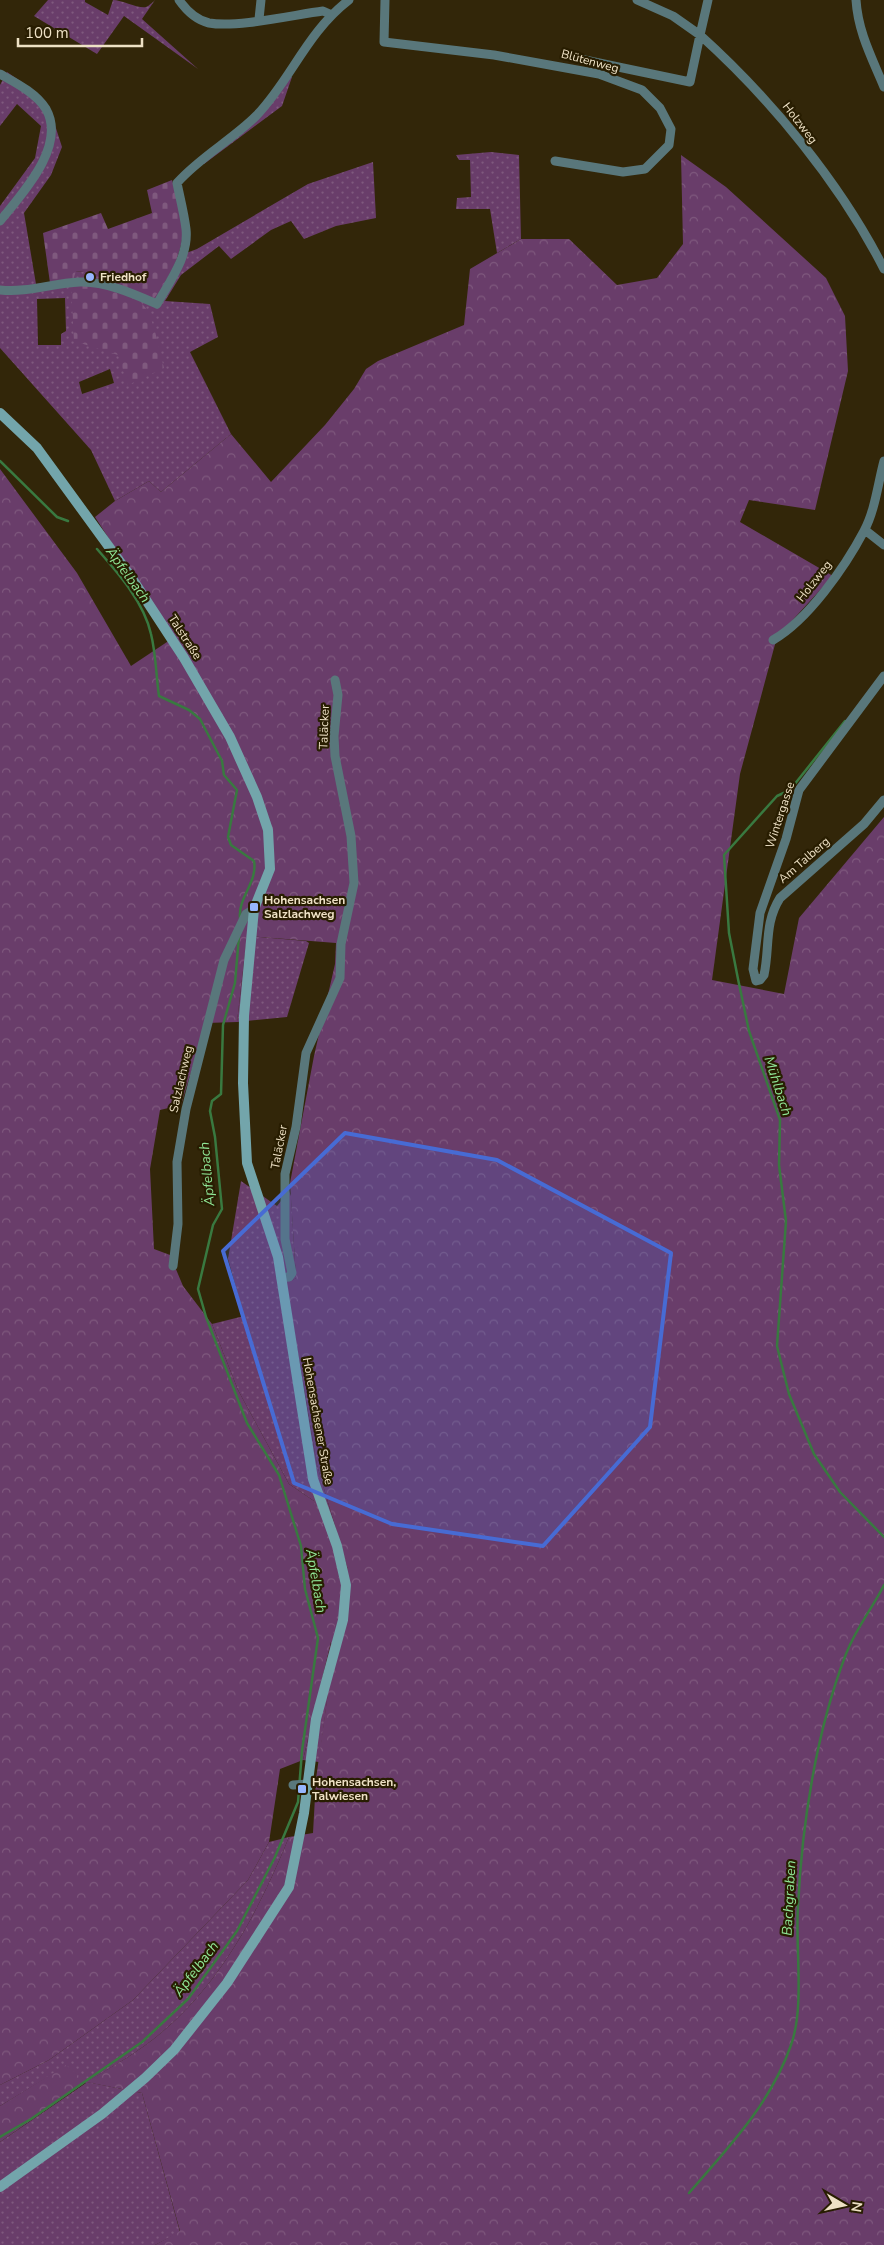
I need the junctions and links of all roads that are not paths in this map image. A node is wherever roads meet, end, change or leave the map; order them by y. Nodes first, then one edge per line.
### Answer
1 (179, 0) edge
2 (261, 0) edge
3 (349, 0) edge
4 (385, 0) edge
5 (637, 0) edge
6 (708, 0) edge
7 (856, 0) edge
8 (332, 15) junction
9 (259, 19) junction
10 (700, 35) junction
11 (580, 59) dead end
12 (0, 74) edge
13 (883, 83) edge
14 (555, 161) dead end
15 (0, 221) edge
16 (884, 269) edge
17 (0, 290) edge
18 (0, 413) edge
19 (884, 461) edge
20 (865, 530) junction
21 (884, 545) edge
22 (773, 640) dead end
23 (884, 676) edge
24 (335, 680) dead end
25 (884, 800) edge
26 (254, 909) junction
27 (760, 980) joint
28 (172, 1266) dead end
29 (281, 1278) junction
30 (308, 1784) junction
31 (293, 1785) dead end
32 (0, 2187) edge

1 - 9 street
2 - 9 street
3 - 8 street
4 - 14 street, Blütenweg
5 - 10 street, Holzweg
6 - 10 street
7 - 13 street
8 - 9 street
8 - 17 street
10 - 11 street
10 - 16 street, Holzweg
12 - 15 street
18 - 26 street, Talstraße
19 - 20 street, Holzweg
20 - 21 street
20 - 22 street, Holzweg
23 - 27 street, Wintergasse
24 - 29 street, Taläcker
25 - 27 street, Am Talberg
26 - 28 street, Salzlachweg
26 - 29 street, Taläcker
29 - 30 street, Hohensachsener Straße
30 - 31 street
30 - 32 street, Hohensachsener Straße

